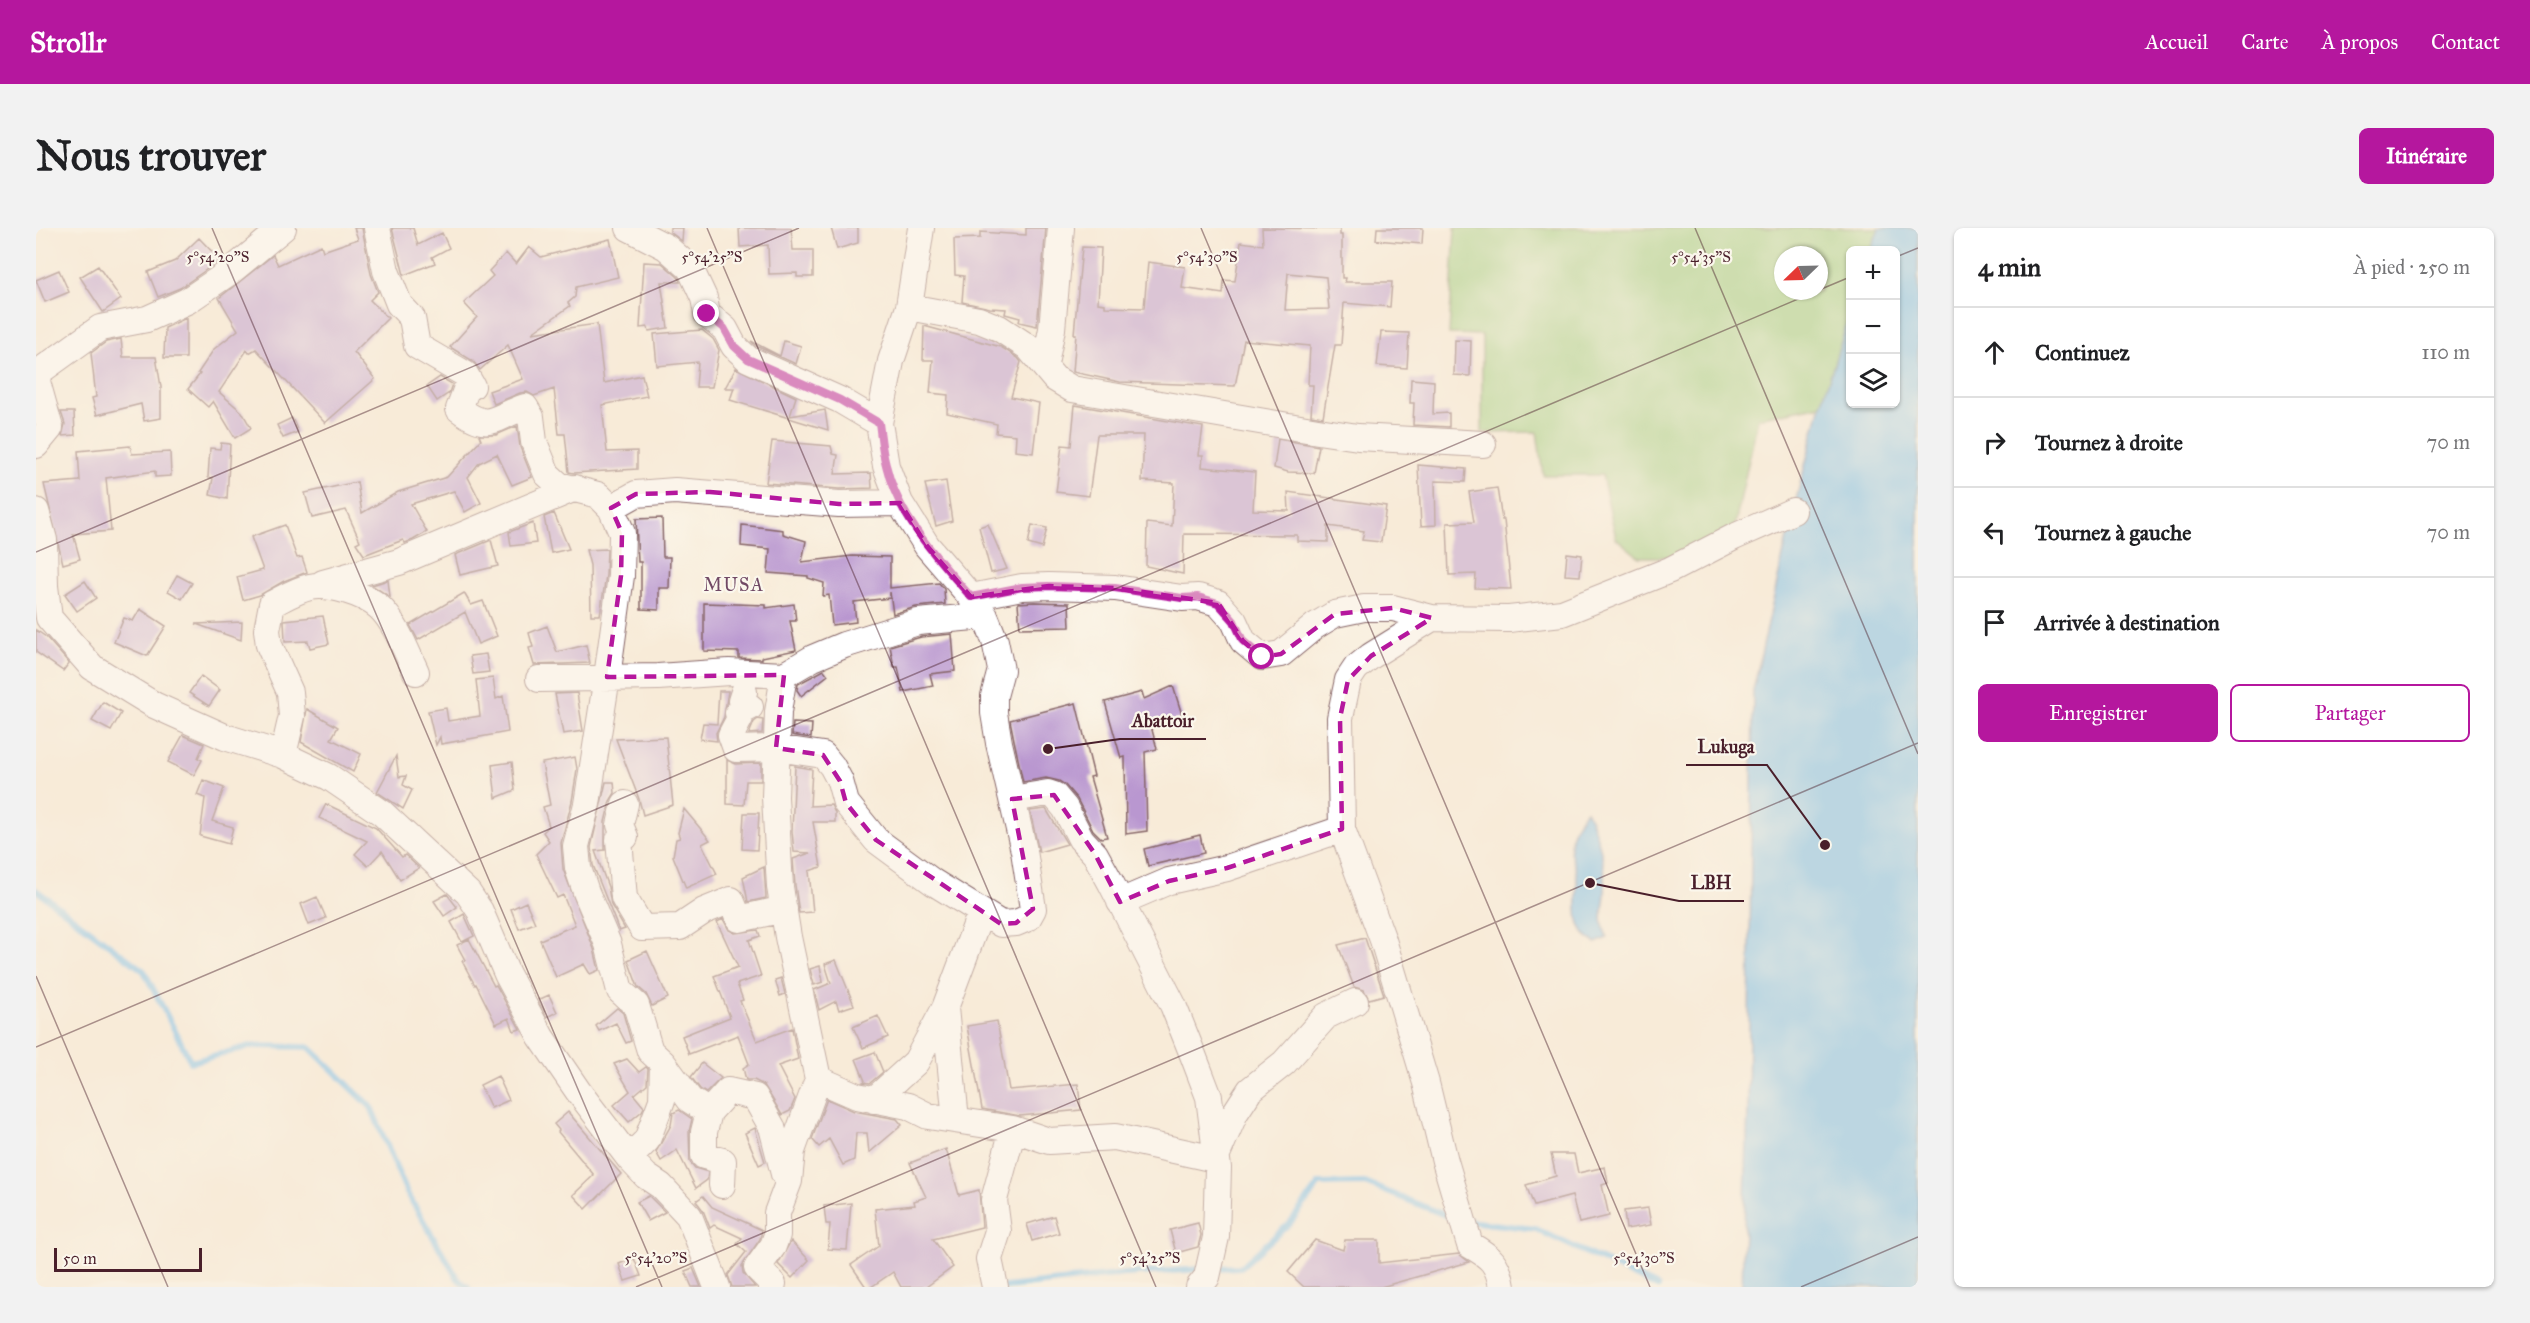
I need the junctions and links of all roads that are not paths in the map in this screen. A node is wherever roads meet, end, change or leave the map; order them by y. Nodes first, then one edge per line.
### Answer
1 (283, 228) edge
2 (377, 228) edge
3 (629, 228) edge
4 (921, 228) edge
5 (1061, 228) edge
6 (909, 307) junction
7 (1045, 364) junction
8 (36, 376) edge
9 (879, 423) junction
10 (1483, 444) dead end
11 (36, 446) edge
12 (575, 488) junction
13 (900, 503) junction
14 (611, 508) junction
15 (36, 511) edge
16 (1793, 511) dead end
17 (311, 586) junction
18 (978, 606) junction
19 (1432, 618) junction
20 (416, 672) dead end
21 (784, 675) junction
22 (607, 677) junction
23 (539, 679) dead end
24 (744, 692) dead end
25 (776, 748) junction
26 (283, 755) junction
27 (1012, 799) junction
28 (625, 804) dead end
29 (1342, 829) junction
30 (1120, 902) junction
31 (783, 909) junction
32 (981, 912) junction
33 (1355, 1002) dead end
34 (945, 1008) junction
35 (663, 1063) junction
36 (818, 1079) junction
37 (874, 1100) junction
38 (709, 1112) junction
39 (956, 1120) junction
40 (1013, 1129) junction
41 (629, 1158) junction
42 (1215, 1159) junction
43 (722, 1185) dead end
44 (787, 1189) junction
45 (717, 1287) edge
46 (771, 1287) edge
47 (995, 1287) edge
48 (1199, 1287) edge
49 (1502, 1287) edge

1 - 8 street
2 - 12 street
3 - 9 street
4 - 6 street
5 - 7 street
6 - 7 street
6 - 9 street
7 - 10 street
8 - 11 street
9 - 13 street
12 - 14 street
12 - 17 street
13 - 14 street
13 - 18 street
14 - 22 street
15 - 26 street
16 - 19 street
17 - 20 street
17 - 26 street
18 - 19 street
18 - 21 street
18 - 27 street
19 - 29 street
21 - 22 street
21 - 25 street
22 - 23 street
22 - 35 street
24 - 25 street
25 - 31 street
25 - 32 street
26 - 41 street
27 - 30 street
27 - 32 street
28 - 31 street
29 - 30 street
29 - 49 street
30 - 42 street
31 - 36 street
32 - 34 street
33 - 42 street
34 - 37 street
34 - 39 street
35 - 38 street
35 - 41 street
36 - 37 street
36 - 44 street
37 - 39 street
38 - 43 street
38 - 44 street
39 - 40 street
40 - 42 street
40 - 47 street
41 - 45 street
42 - 48 street
44 - 46 street

